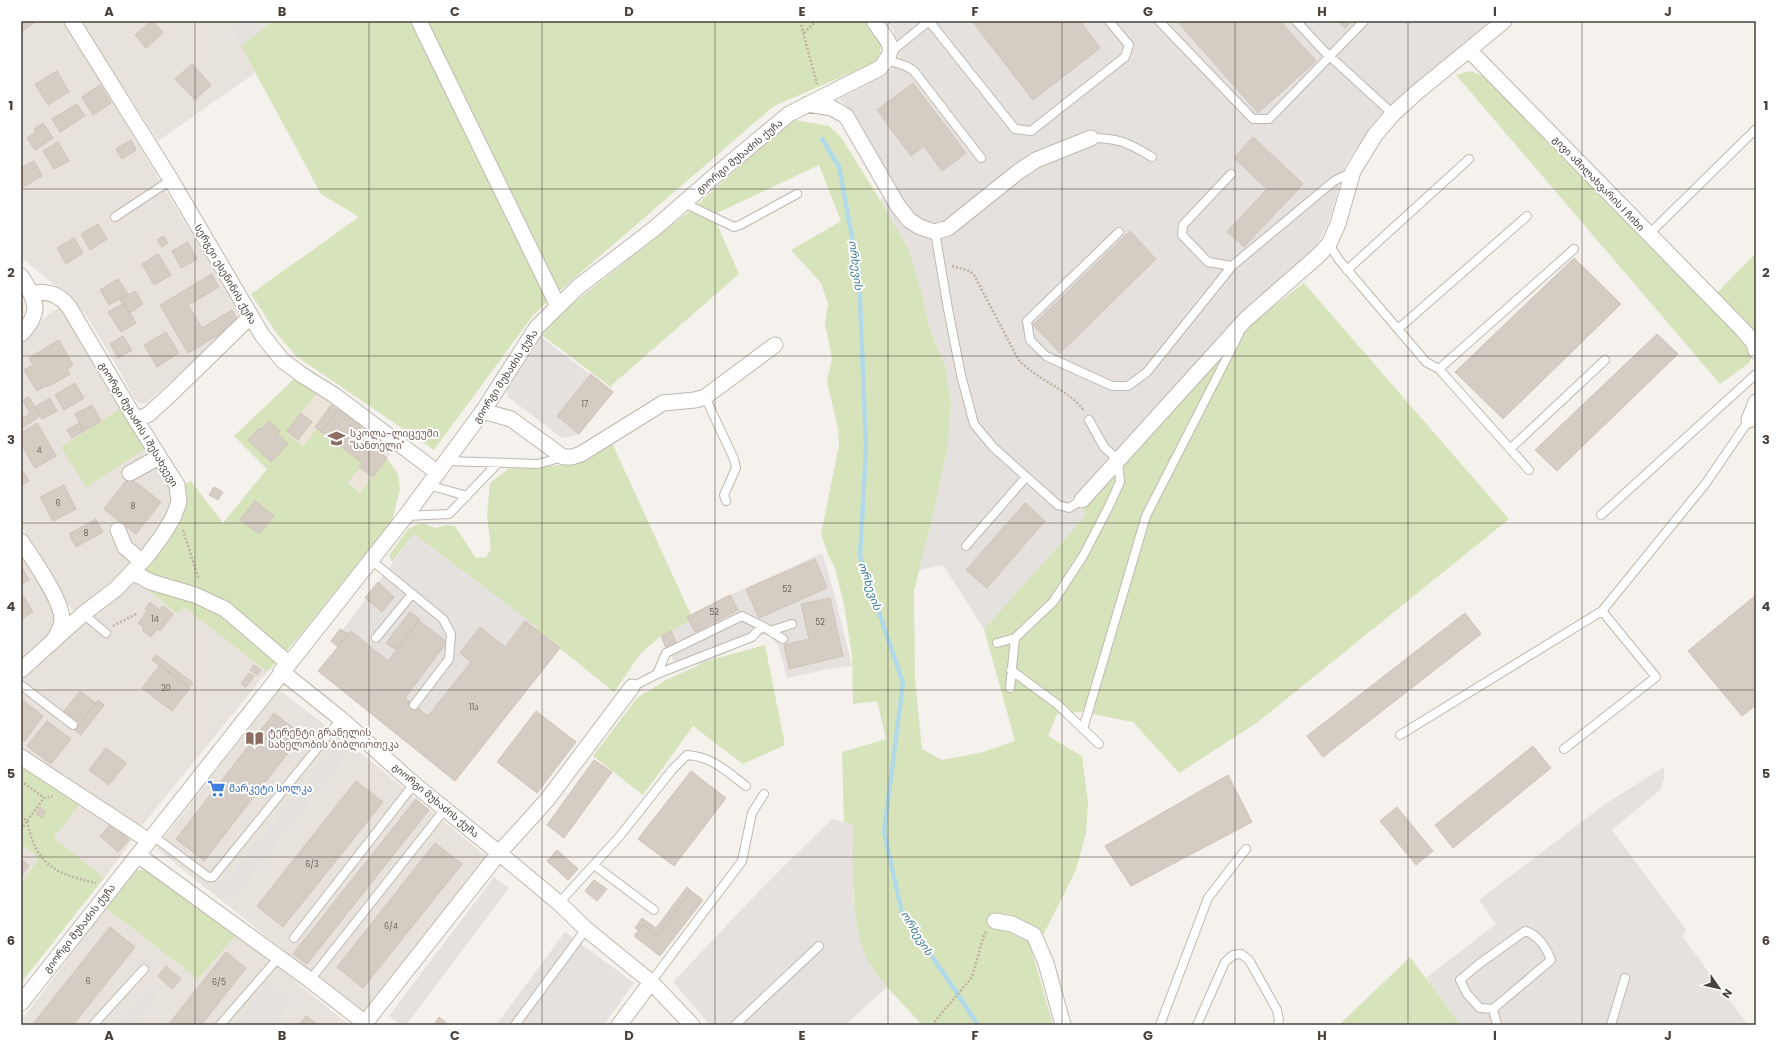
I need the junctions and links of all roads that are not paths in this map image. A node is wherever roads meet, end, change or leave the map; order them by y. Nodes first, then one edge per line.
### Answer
1 (72, 21) edge
2 (419, 21) edge
3 (874, 21) edge
4 (1109, 21) edge
5 (1158, 21) edge
6 (1296, 21) edge
7 (1364, 21) edge
8 (1504, 21) edge
9 (1469, 50) junction
10 (1330, 57) junction
11 (886, 60) junction
12 (815, 101) junction
13 (1393, 114) junction
14 (1756, 129) edge
15 (1091, 138) joint
16 (1152, 157) dead end
17 (981, 158) dead end
18 (1469, 159) dead end
19 (1353, 172) junction
20 (1231, 174) dead end
21 (171, 180) junction
22 (797, 194) dead end
23 (684, 203) junction
24 (1526, 216) dead end
25 (115, 217) dead end
26 (935, 232) junction
27 (1119, 232) dead end
28 (1649, 234) junction
29 (1329, 244) junction
30 (1574, 249) dead end
31 (1232, 266) junction
32 (1348, 270) junction
33 (21, 276) edge
34 (32, 293) junction
35 (558, 306) junction
36 (251, 316) junction
37 (1246, 319) junction
38 (1398, 329) junction
39 (21, 334) edge
40 (775, 345) dead end
41 (1756, 351) edge
42 (1605, 360) dead end
43 (1439, 369) junction
44 (1756, 374) edge
45 (705, 397) junction
46 (1756, 402) edge
47 (483, 411) junction
48 (136, 420) junction
49 (1089, 420) dead end
50 (1749, 420) joint
51 (1510, 449) junction
52 (159, 457) junction
53 (563, 458) junction
54 (1118, 460) junction
55 (446, 461) junction
56 (498, 463) junction
57 (1529, 470) dead end
58 (130, 473) dead end
59 (1026, 477) junction
60 (433, 479) junction
61 (467, 496) junction
62 (1082, 500) joint
63 (726, 501) dead end
64 (1601, 514) dead end
65 (405, 516) junction
66 (118, 530) dead end
67 (21, 541) edge
68 (966, 546) dead end
69 (371, 560) junction
70 (137, 567) junction
71 (412, 594) junction
72 (1602, 611) junction
73 (84, 614) junction
74 (792, 624) dead end
75 (762, 626) junction
76 (770, 631) junction
77 (105, 632) road end
78 (376, 638) dead end
79 (1015, 638) junction
80 (783, 639) dead end
81 (54, 641) junction
82 (997, 643) dead end
83 (284, 667) junction
84 (21, 670) edge
85 (1011, 670) junction
86 (657, 674) junction
87 (21, 685) edge
88 (632, 687) joint
89 (1010, 688) dead end
90 (414, 705) dead end
91 (341, 720) junction
92 (72, 725) dead end
93 (1083, 729) junction
94 (1400, 735) dead end
95 (1099, 744) dead end
96 (1564, 749) dead end
97 (21, 757) edge
98 (414, 784) junction
99 (746, 786) dead end
100 (764, 794) dead end
101 (445, 809) junction
102 (151, 838) junction
103 (1246, 849) dead end
104 (499, 852) junction
105 (138, 855) junction
106 (594, 864) junction
107 (559, 903) junction
108 (654, 910) dead end
109 (995, 921) road end
110 (586, 929) junction
111 (294, 938) dead end
112 (819, 946) dead end
113 (278, 957) junction
114 (144, 969) dead end
115 (1625, 978) dead end
116 (310, 980) junction
117 (651, 982) junction
118 (21, 1003) edge
119 (1493, 1009) junction
120 (364, 1024) edge
121 (93, 1025) edge
122 (220, 1025) edge
123 (515, 1025) edge
124 (619, 1025) edge
125 (692, 1025) edge
126 (735, 1025) edge
127 (1063, 1025) edge
128 (1160, 1025) edge
129 (1197, 1025) edge
130 (1278, 1025) edge
131 (1496, 1025) edge
132 (1611, 1025) edge

1 - 21 street, სერგეი ესენინის ქუჩა
2 - 35 street
3 - 11 street
4 - 11 lane
5 - 10 lane
6 - 10 lane
7 - 10 lane
8 - 9 street
9 - 13 street
9 - 28 street, გივი ამილახვარის I ჩიხი
10 - 13 lane
11 - 12 street, გიორგი მუხაძის ქუჩა
11 - 17 lane
12 - 23 street, გიორგი მუხაძის ქუჩა
12 - 26 street
13 - 19 street
14 - 28 lane
15 - 16 lane
15 - 26 street
18 - 32 lane
19 - 29 street
19 - 31 lane
20 - 31 lane
21 - 25 lane
21 - 36 street, სერგეი ესენინის ქუჩა
22 - 23 lane
23 - 35 street, გიორგი მუხაძის ქუჩა
24 - 38 lane
26 - 59 lane
27 - 31 lane
28 - 41 street, გივი ამილახვარის I ჩიხი
29 - 32 lane
29 - 37 street
30 - 43 lane
32 - 38 lane
33 - 34 street
34 - 39 street
34 - 48 street, გიორგი მუხაძის I შესახვევი
35 - 47 street, გიორგი მუხაძის ქუჩა
36 - 48 street
36 - 60 street, სერგეი ესენინის ქუჩა
37 - 54 street
37 - 93 lane
38 - 43 lane
40 - 45 street
42 - 51 lane
43 - 51 lane
44 - 64 lane
45 - 53 street
45 - 63 lane
46 - 50 street
47 - 53 street
47 - 55 street, გიორგი მუხაძის ქუჩა
48 - 52 street, გიორგი მუხაძის I შესახვევი
49 - 54 lane
50 - 72 lane
51 - 57 lane
52 - 58 street
52 - 70 street, გიორგი მუხაძის I შესახვევი
53 - 56 lane
54 - 62 street
54 - 79 lane
55 - 56 lane
55 - 60 street, გიორგი მუხაძის ქუჩა
56 - 61 lane
59 - 62 lane
59 - 68 lane
60 - 61 lane
60 - 65 street, გიორგი მუხაძის ქუჩა
61 - 65 lane
65 - 69 street, გიორგი მუხაძის ქუჩა
66 - 70 street
67 - 81 street
69 - 71 lane
69 - 83 street, გიორგი მუხაძის ქუჩა
70 - 73 street, გიორგი მუხაძის I შესახვევი
70 - 83 street
71 - 78 lane
71 - 90 lane
72 - 94 lane
72 - 96 lane
73 - 77 lane
73 - 81 street, გიორგი მუხაძის I შესახვევი
74 - 76 lane
75 - 76 lane
75 - 86 lane
75 - 86 lane
76 - 80 lane
79 - 82 lane
79 - 85 lane
81 - 84 street, გიორგი მუხაძის I შესახვევი
83 - 91 street, გიორგი მუხაძის ქუჩა
83 - 102 street, გიორგი მუხაძის ქუჩა
85 - 89 lane
85 - 93 lane
86 - 88 lane
87 - 92 lane
88 - 104 street
91 - 98 street, გიორგი მუხაძის ქუჩა
91 - 102 lane
93 - 95 lane
97 - 102 street
98 - 101 street, გიორგი მუხაძის ქუჩა
98 - 111 lane
99 - 106 lane
100 - 117 lane
101 - 104 street, გიორგი მუხაძის ქუჩა
101 - 116 lane
102 - 105 street, გიორგი მუხაძის ქუჩა
103 - 128 lane
104 - 107 street, გიორგი მუხაძის ქუჩა
104 - 120 street
105 - 113 street
105 - 118 street, გიორგი მუხაძის ქუჩა
106 - 107 lane
106 - 108 lane
107 - 110 street, გიორგი მუხაძის ქუჩა
109 - 127 street
110 - 117 street, გიორგი მუხაძის ქუჩა
110 - 123 lane
112 - 126 lane
113 - 116 street
113 - 122 lane
114 - 121 lane
115 - 132 lane
116 - 120 street
117 - 124 street
117 - 125 street, გიორგი მუხაძის ქუჩა
119 - 119 lane
119 - 131 lane
129 - 130 lane

